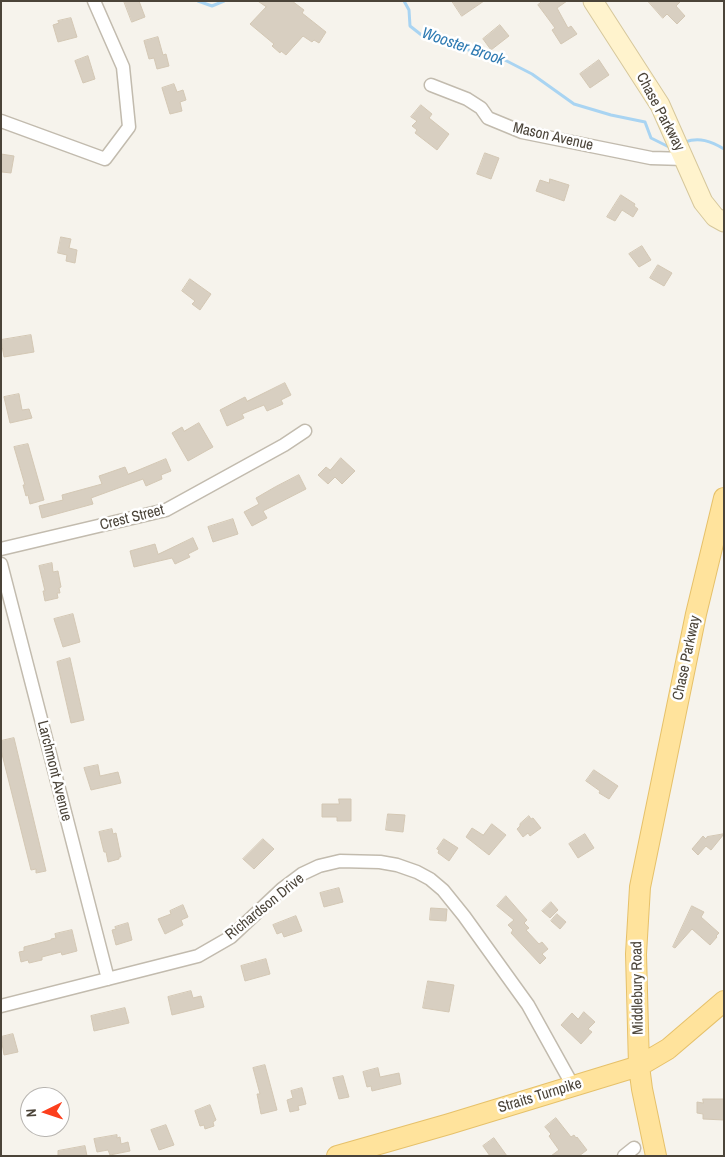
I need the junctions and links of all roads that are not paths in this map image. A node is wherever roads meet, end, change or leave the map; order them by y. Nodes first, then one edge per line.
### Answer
1 (94, 1) edge
2 (593, 1) edge
3 (432, 85) dead end
4 (1, 121) edge
5 (680, 149) junction
6 (724, 222) edge
7 (305, 431) dead end
8 (724, 498) edge
9 (1, 550) edge
10 (1, 564) edge
11 (654, 819) joint
12 (108, 979) junction
13 (724, 1001) edge
14 (1, 1006) edge
15 (639, 1066) junction
16 (573, 1086) junction
17 (337, 1156) edge
18 (656, 1156) edge

1 - 4 street
2 - 5 main road, Chase Parkway
3 - 5 street, Mason Avenue
5 - 6 main road, Chase Parkway
7 - 9 street, Crest Street
8 - 11 main road, Chase Parkway
10 - 12 street, Larchmont Avenue
11 - 15 main road, Middlebury Road
12 - 14 street, Richardson Drive
12 - 16 street, Richardson Drive
13 - 15 main road, Straits Turnpike
15 - 16 main road, Straits Turnpike
15 - 18 main road, Middlebury Road
16 - 17 main road, Straits Turnpike

